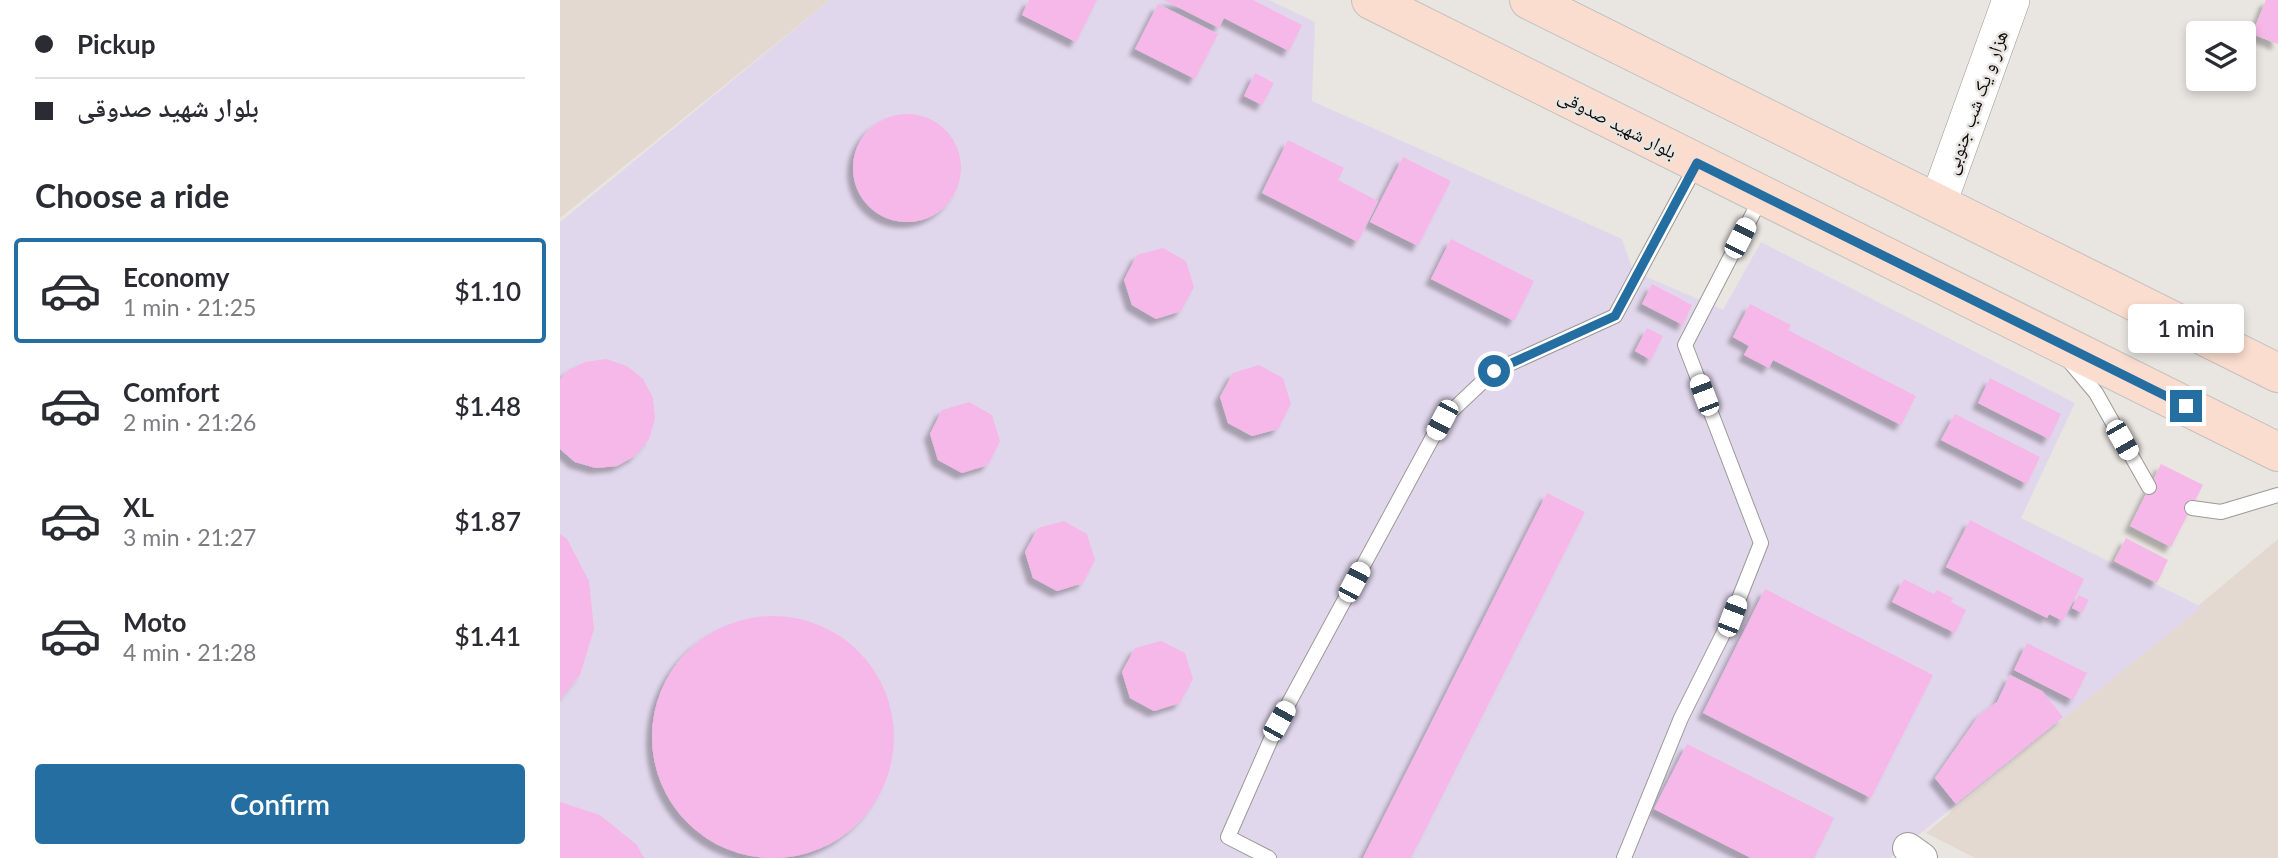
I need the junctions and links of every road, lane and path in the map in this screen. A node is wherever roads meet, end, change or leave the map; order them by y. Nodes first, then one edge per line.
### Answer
1 (1371, 0) edge
2 (1530, 0) edge
3 (2011, 0) edge
4 (1697, 163) junction
5 (1762, 195) junction
6 (1938, 203) junction
7 (2048, 337) junction
8 (2278, 373) edge
9 (2278, 452) edge
10 (2149, 488) dead end
11 (2278, 495) edge
12 (2192, 508) dead end
13 (1269, 858) edge
14 (1623, 858) edge

1 - 4 main road, بلوار شهید صدوقی
2 - 6 main road
3 - 6 street, هزار و یک شب جنوبی
4 - 5 main road, بلوار شهید صدوقی
4 - 13 lane
5 - 7 main road, بلوار شهید صدوقی
5 - 14 lane
6 - 8 main road
7 - 9 main road, بلوار شهید صدوقی
7 - 10 lane
11 - 12 lane

